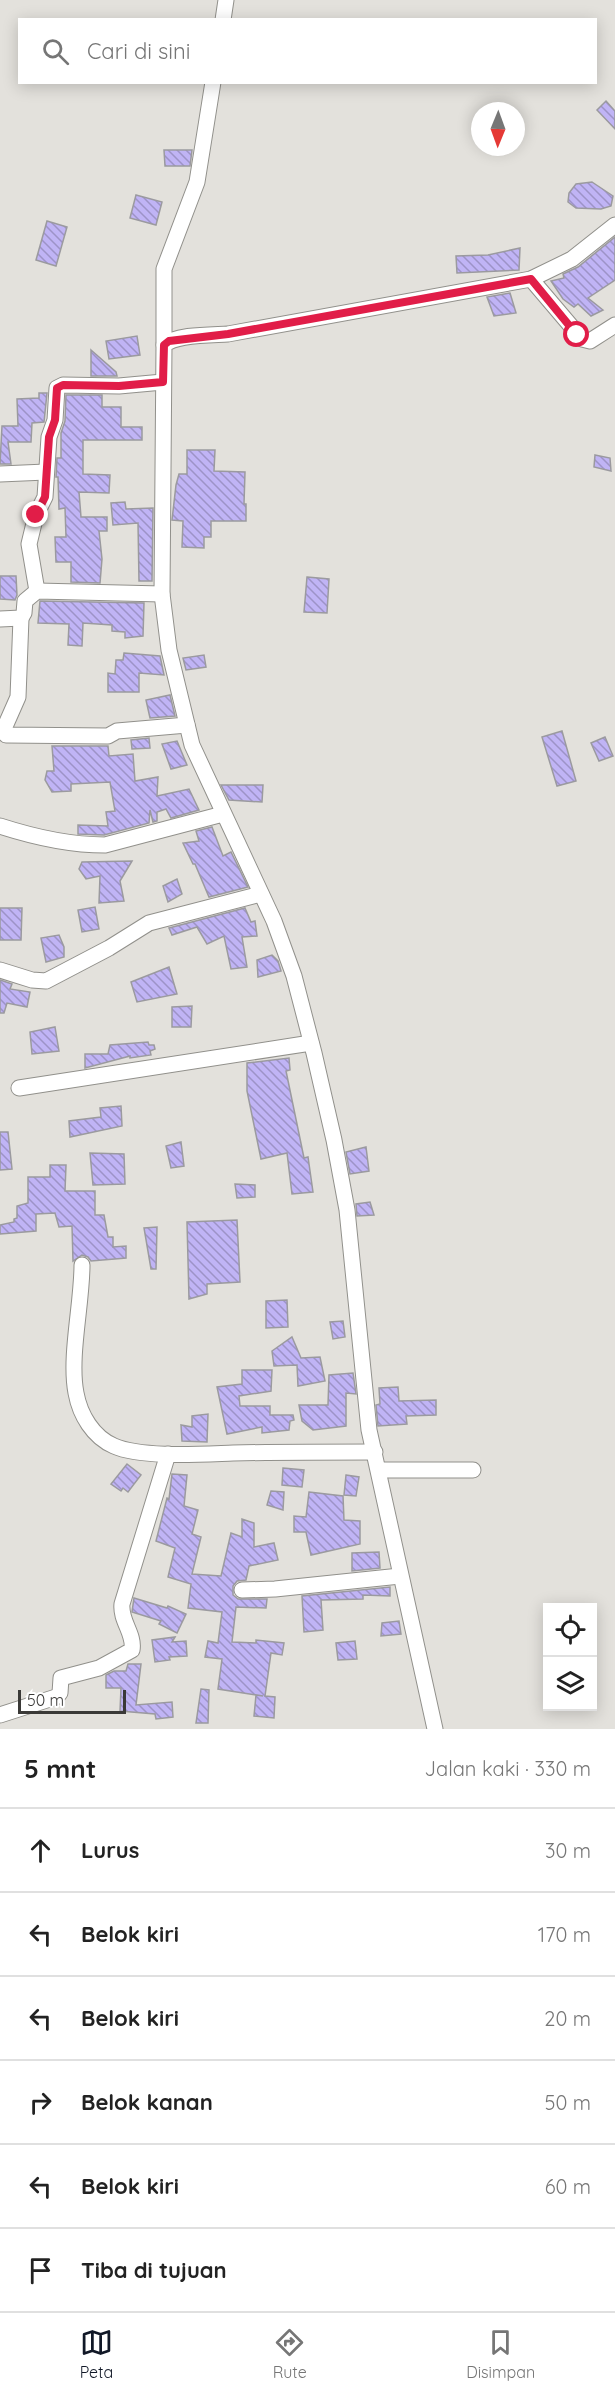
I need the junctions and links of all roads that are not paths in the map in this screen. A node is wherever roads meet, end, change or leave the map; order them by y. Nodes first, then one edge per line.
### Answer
1 (226, 0) edge
2 (223, 18) edge
3 (213, 84) edge
4 (615, 225) edge
5 (531, 279) junction
6 (615, 325) edge
7 (164, 345) junction
8 (163, 382) junction
9 (46, 472) junction
10 (0, 474) edge
11 (37, 591) junction
12 (162, 594) junction
13 (21, 618) junction
14 (0, 619) edge
15 (187, 725) junction
16 (223, 814) junction
17 (0, 826) edge
18 (261, 894) junction
19 (0, 970) edge
20 (311, 1043) junction
21 (19, 1088) dead end
22 (82, 1265) dead end
23 (375, 1452) junction
24 (168, 1454) junction
25 (379, 1470) junction
26 (473, 1470) dead end
27 (400, 1576) junction
28 (242, 1590) dead end
29 (0, 1715) edge
30 (435, 1729) edge

1 - 2 street
3 - 7 street
4 - 5 street
5 - 6 street
5 - 7 street
7 - 8 street
8 - 9 street
8 - 12 street
9 - 10 street
9 - 11 street
11 - 12 street
11 - 13 street
12 - 15 street
13 - 14 street
13 - 15 street
15 - 16 street
16 - 17 street
16 - 18 street
18 - 19 street
18 - 20 street
20 - 21 street
20 - 23 street
22 - 24 street
23 - 24 street
23 - 25 street
24 - 29 street
25 - 26 street
25 - 27 street
27 - 28 street
27 - 30 street

